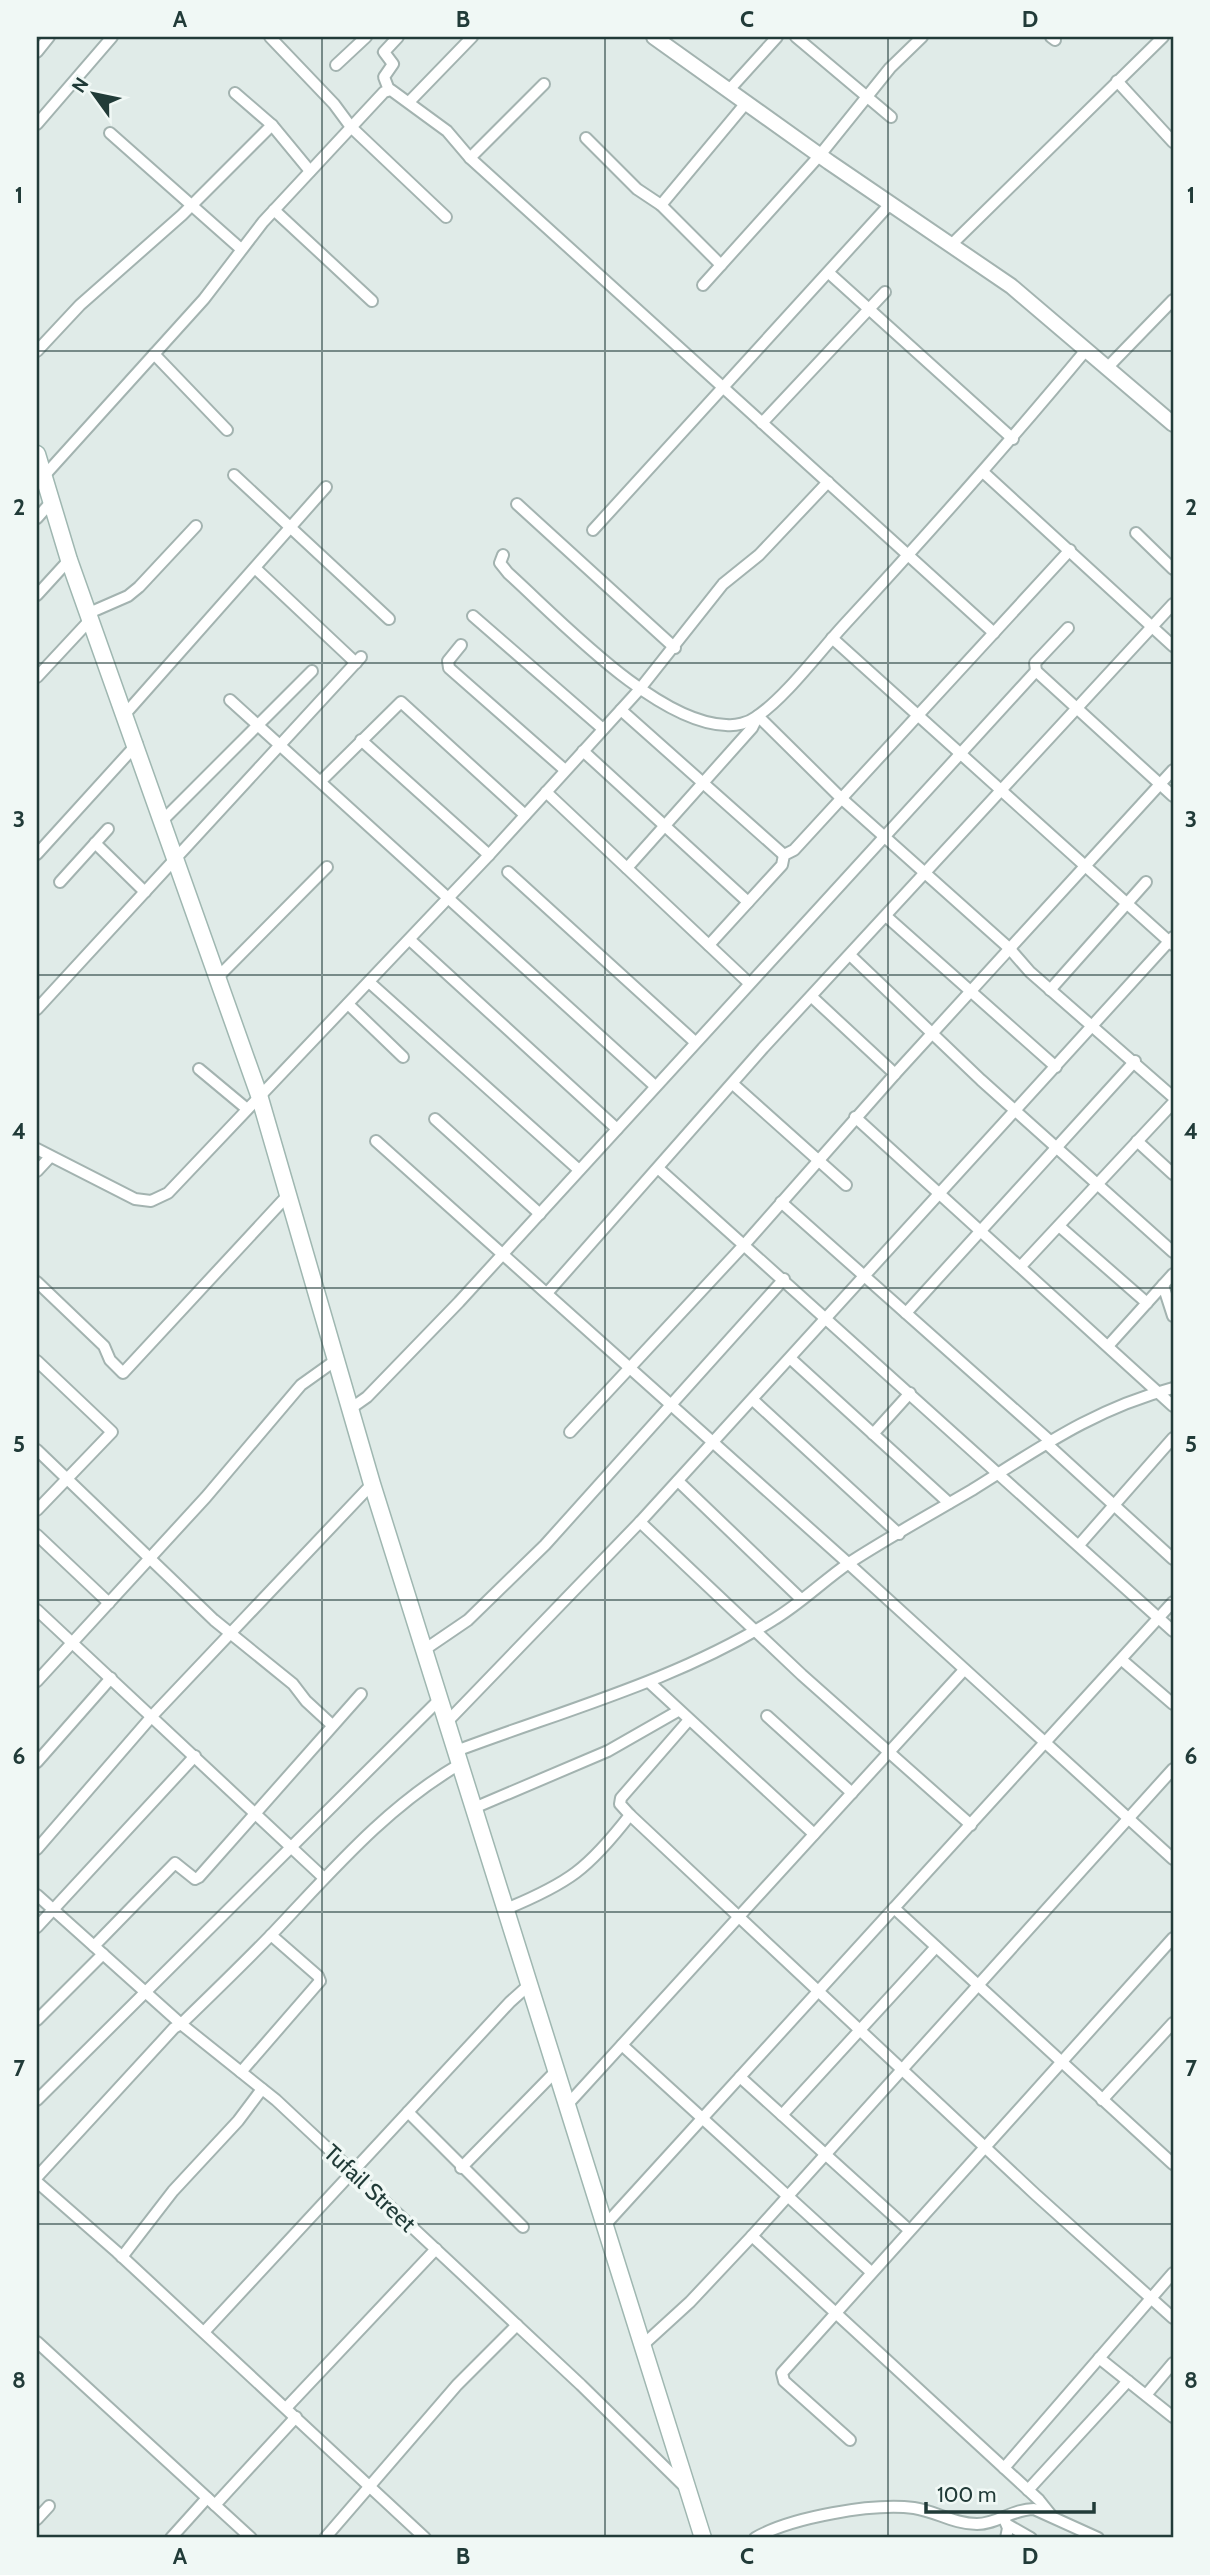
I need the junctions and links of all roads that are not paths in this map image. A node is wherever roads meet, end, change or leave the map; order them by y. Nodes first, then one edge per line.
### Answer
1 (49, 37) edge
2 (112, 37) edge
3 (270, 37) edge
4 (366, 37) edge
5 (398, 37) edge
6 (471, 37) edge
7 (654, 37) edge
8 (777, 37) edge
9 (796, 37) edge
10 (922, 37) edge
11 (1163, 37) edge
12 (37, 52) edge
13 (336, 65) dead end
14 (1117, 81) junction
15 (544, 84) dead end
16 (389, 90) junction
17 (729, 90) junction
18 (235, 93) dead end
19 (866, 96) junction
20 (409, 103) junction
21 (746, 103) junction
22 (891, 117) dead end
23 (37, 124) edge
24 (272, 125) junction
25 (351, 127) junction
26 (110, 133) dead end
27 (586, 138) dead end
28 (1173, 142) edge
29 (820, 155) junction
30 (470, 158) junction
31 (310, 171) junction
32 (890, 204) junction
33 (192, 205) junction
34 (661, 205) junction
35 (274, 210) junction
36 (446, 217) dead end
37 (951, 245) junction
38 (241, 249) junction
39 (721, 265) junction
40 (829, 273) junction
41 (703, 285) dead end
42 (885, 292) dead end
43 (1173, 300) edge
44 (372, 301) dead end
45 (869, 309) junction
46 (1086, 350) junction
47 (37, 351) edge
48 (154, 354) junction
49 (1107, 368) junction
50 (725, 388) junction
51 (762, 423) junction
52 (1173, 424) edge
53 (227, 430) dead end
54 (1013, 439) junction
55 (37, 454) edge
56 (983, 472) junction
57 (234, 475) dead end
58 (44, 476) junction
59 (828, 482) junction
60 (326, 488) dead end
61 (52, 501) junction
62 (517, 504) dead end
63 (37, 518) edge
64 (196, 526) dead end
65 (290, 527) junction
66 (593, 530) dead end
67 (1136, 533) dead end
68 (1070, 550) junction
69 (908, 554) junction
70 (503, 555) dead end
71 (69, 560) junction
72 (255, 568) junction
73 (1173, 569) edge
74 (37, 595) edge
75 (1173, 604) edge
76 (90, 616) junction
77 (473, 616) dead end
78 (389, 619) dead end
79 (1152, 627) junction
80 (1068, 628) dead end
81 (994, 633) junction
82 (832, 638) junction
83 (461, 645) dead end
84 (1173, 646) edge
85 (675, 648) junction
86 (312, 671) dead end
87 (1036, 671) junction
88 (37, 677) edge
89 (639, 690) junction
90 (230, 699) dead end
91 (621, 710) junction
92 (1076, 710) junction
93 (126, 713) junction
94 (918, 715) junction
95 (758, 716) junction
96 (260, 726) junction
97 (603, 729) junction
98 (361, 740) junction
99 (137, 744) junction
100 (282, 745) junction
101 (583, 751) junction
102 (961, 754) junction
103 (565, 770) junction
104 (1173, 770) edge
105 (321, 781) junction
106 (703, 783) junction
107 (1161, 783) junction
108 (1003, 791) junction
109 (546, 792) junction
110 (1173, 796) edge
111 (841, 798) junction
112 (525, 815) junction
113 (162, 821) junction
114 (666, 825) junction
115 (108, 829) dead end
116 (883, 837) junction
117 (95, 843) junction
118 (37, 854) edge
119 (489, 855) junction
120 (784, 855) junction
121 (174, 861) junction
122 (327, 867) dead end
123 (1084, 867) junction
124 (627, 868) junction
125 (508, 872) dead end
126 (926, 875) junction
127 (60, 882) dead end
128 (1146, 882) dead end
129 (145, 892) junction
130 (450, 897) junction
131 (748, 902) junction
132 (1127, 905) junction
133 (887, 917) junction
134 (410, 940) junction
135 (1172, 941) edge
136 (709, 945) junction
137 (1009, 948) junction
138 (851, 956) junction
139 (217, 978) junction
140 (369, 982) junction
141 (749, 983) junction
142 (1050, 989) junction
143 (970, 992) junction
144 (812, 998) junction
145 (348, 1004) junction
146 (37, 1009) edge
147 (1093, 1026) junction
148 (932, 1033) junction
149 (695, 1042) junction
150 (403, 1057) dead end
151 (1135, 1061) junction
152 (1056, 1067) junction
153 (199, 1069) dead end
154 (895, 1074) junction
155 (733, 1084) junction
156 (656, 1086) junction
157 (260, 1095) junction
158 (1173, 1097) edge
159 (1173, 1103) edge
160 (247, 1109) junction
161 (1016, 1111) junction
162 (855, 1117) junction
163 (435, 1119) dead end
164 (617, 1129) junction
165 (376, 1141) dead end
166 (1137, 1141) junction
167 (1058, 1147) junction
168 (37, 1149) edge
169 (50, 1157) junction
170 (818, 1160) junction
171 (659, 1169) junction
172 (579, 1170) junction
173 (37, 1171) edge
174 (1173, 1174) edge
175 (1098, 1184) junction
176 (846, 1185) dead end
177 (941, 1194) junction
178 (288, 1195) junction
179 (781, 1202) junction
180 (540, 1213) junction
181 (1059, 1226) junction
182 (982, 1230) junction
183 (744, 1245) junction
184 (1173, 1252) edge
185 (503, 1253) junction
186 (1022, 1265) junction
187 (1173, 1274) edge
188 (865, 1277) junction
189 (784, 1279) junction
190 (37, 1282) edge
191 (1163, 1285) junction
192 (548, 1292) junction
193 (1147, 1303) junction
194 (906, 1314) junction
195 (1173, 1316) edge
196 (828, 1318) junction
197 (1108, 1346) junction
198 (791, 1359) junction
199 (336, 1360) junction
200 (37, 1361) edge
201 (630, 1367) junction
202 (1173, 1388) edge
203 (1158, 1392) junction
204 (910, 1393) junction
205 (753, 1400) junction
206 (670, 1403) junction
207 (1173, 1406) edge
208 (350, 1409) junction
209 (570, 1432) dead end
210 (873, 1434) junction
211 (1173, 1438) edge
212 (713, 1442) junction
213 (1048, 1443) junction
214 (37, 1450) edge
215 (999, 1473) junction
216 (66, 1480) junction
217 (678, 1481) junction
218 (372, 1484) junction
219 (949, 1503) junction
220 (1115, 1506) junction
221 (37, 1510) edge
222 (640, 1522) junction
223 (899, 1534) junction
224 (37, 1535) edge
225 (1079, 1545) junction
226 (150, 1559) junction
227 (1173, 1559) edge
228 (849, 1564) junction
229 (801, 1599) junction
230 (110, 1602) junction
231 (1173, 1602) edge
232 (37, 1609) edge
233 (1160, 1618) junction
234 (756, 1630) junction
235 (1173, 1631) edge
236 (231, 1632) junction
237 (72, 1643) junction
238 (424, 1650) junction
239 (1122, 1660) junction
240 (964, 1670) junction
241 (111, 1678) junction
242 (37, 1681) edge
243 (649, 1682) junction
244 (361, 1693) dead end
245 (440, 1699) junction
246 (1173, 1704) edge
247 (678, 1711) junction
248 (153, 1715) junction
249 (767, 1716) dead end
250 (688, 1721) junction
251 (447, 1722) junction
252 (332, 1725) junction
253 (1045, 1743) junction
254 (890, 1751) junction
255 (195, 1756) junction
256 (458, 1757) junction
257 (37, 1762) edge
258 (1173, 1769) edge
259 (852, 1793) junction
260 (474, 1808) junction
261 (255, 1812) junction
262 (630, 1815) junction
263 (1128, 1819) junction
264 (971, 1825) junction
265 (814, 1834) junction
266 (292, 1847) junction
267 (37, 1849) edge
268 (1173, 1859) edge
269 (324, 1878) junction
270 (37, 1895) edge
271 (894, 1908) junction
272 (506, 1909) junction
273 (53, 1910) junction
274 (737, 1918) junction
275 (37, 1927) edge
276 (271, 1935) junction
277 (1173, 1938) edge
278 (936, 1947) junction
279 (98, 1950) junction
280 (530, 1984) junction
281 (978, 1985) junction
282 (818, 1992) junction
283 (147, 1993) junction
284 (37, 2020) edge
285 (1173, 2023) edge
286 (181, 2024) junction
287 (860, 2030) junction
288 (622, 2045) junction
289 (1060, 2062) junction
290 (902, 2069) junction
291 (557, 2070) junction
292 (241, 2072) junction
293 (740, 2077) junction
294 (262, 2089) junction
295 (37, 2100) edge
296 (1102, 2100) junction
297 (568, 2104) junction
298 (408, 2112) junction
299 (782, 2115) junction
300 (704, 2117) junction
301 (984, 2146) junction
302 (825, 2154) junction
303 (1173, 2164) edge
304 (461, 2168) junction
305 (354, 2173) junction
306 (37, 2176) edge
307 (37, 2182) edge
308 (789, 2195) junction
309 (606, 2224) junction
310 (523, 2227) dead end
311 (909, 2230) junction
312 (752, 2236) junction
313 (436, 2249) junction
314 (122, 2257) junction
315 (871, 2272) junction
316 (1173, 2273) edge
317 (1152, 2297) junction
318 (835, 2313) junction
319 (1173, 2318) edge
320 (517, 2325) junction
321 (204, 2332) junction
322 (37, 2342) edge
323 (644, 2344) junction
324 (1099, 2358) junction
325 (1173, 2363) edge
326 (1128, 2381) junction
327 (1146, 2395) junction
328 (286, 2408) junction
329 (296, 2417) junction
330 (1173, 2417) edge
331 (850, 2440) dead end
332 (1004, 2468) junction
333 (370, 2487) junction
334 (1028, 2490) junction
335 (691, 2493) junction
336 (211, 2502) junction
337 (49, 2506) dead end
338 (1051, 2515) junction
339 (37, 2519) edge
340 (1005, 2522) junction
341 (702, 2537) edge
342 (171, 2538) edge
343 (250, 2538) edge
344 (325, 2538) edge
345 (425, 2538) edge
346 (755, 2538) edge
347 (1006, 2538) edge
348 (1031, 2538) edge
349 (1098, 2538) edge

1 - 12 street
2 - 23 street
3 - 25 street
4 - 13 street
5 - 16 street
6 - 20 street
7 - 17 street
8 - 17 street
9 - 19 street
10 - 19 street
11 - 14 street
14 - 28 street
14 - 37 street
15 - 30 street
16 - 20 street
16 - 25 street
17 - 21 street
18 - 24 street
19 - 22 street
19 - 29 street
20 - 30 street
21 - 29 street
21 - 34 street
24 - 31 street
24 - 33 street
25 - 31 street
25 - 36 street
26 - 33 street
27 - 34 street
29 - 32 street
29 - 39 street
30 - 50 street
31 - 35 street
32 - 37 street
32 - 40 street
33 - 38 street
33 - 47 street
34 - 39 street
35 - 38 street
35 - 44 street
37 - 46 street
38 - 48 street
39 - 41 street
40 - 45 street
40 - 50 street
42 - 45 street
43 - 49 street
45 - 51 street
45 - 54 street
46 - 49 street
46 - 54 street
48 - 53 street
48 - 58 street
49 - 52 street
50 - 51 street
50 - 66 street
51 - 59 street
54 - 56 street
55 - 58 main road
56 - 68 street
56 - 69 street
57 - 65 street
58 - 61 main road
59 - 69 street
59 - 85 street
60 - 65 street
61 - 63 street
61 - 71 main road
62 - 85 street
64 - 76 street
65 - 72 street
65 - 78 street
67 - 73 street
68 - 79 street
68 - 81 street
69 - 81 street
69 - 82 street
70 - 89 street
71 - 74 street
71 - 76 main road
72 - 93 street
72 - 100 street
75 - 79 street
76 - 88 street
76 - 93 main road
77 - 97 street
79 - 84 street
79 - 92 street
80 - 87 street
81 - 94 street
82 - 94 street
82 - 95 street
83 - 103 street
85 - 89 street
86 - 96 street
87 - 92 street
87 - 102 street
89 - 91 street
89 - 95 street
90 - 96 street
91 - 97 street
91 - 106 street
92 - 107 street
92 - 108 street
93 - 99 main road
94 - 102 street
94 - 111 street
95 - 106 street
95 - 111 street
96 - 100 street
96 - 113 street
97 - 101 street
98 - 105 street
98 - 112 street
98 - 119 street
99 - 113 main road
99 - 118 street
100 - 105 street
100 - 121 street
101 - 103 street
101 - 114 street
102 - 108 street
102 - 116 street
103 - 109 street
104 - 107 street
105 - 130 street
106 - 114 street
106 - 120 street
107 - 110 street
107 - 123 street
108 - 123 street
108 - 126 street
109 - 112 street
109 - 124 street
111 - 116 street
111 - 120 street
112 - 119 street
113 - 121 main road
114 - 124 street
114 - 131 street
115 - 117 street
116 - 126 street
116 - 141 street
117 - 127 street
117 - 129 street
119 - 130 street
120 - 131 street
121 - 129 street
121 - 139 main road
122 - 139 street
123 - 132 street
123 - 137 street
124 - 136 street
125 - 149 street
126 - 133 street
126 - 137 street
128 - 132 street
129 - 146 street
130 - 134 street
130 - 156 street
131 - 136 street
132 - 135 street
132 - 142 street
133 - 138 street
133 - 143 street
134 - 140 street
134 - 164 street
135 - 147 street
136 - 141 street
137 - 142 street
137 - 143 street
138 - 144 street
138 - 148 street
139 - 157 main road
140 - 145 street
140 - 172 street
141 - 149 street
142 - 147 street
143 - 148 street
143 - 152 street
144 - 154 street
144 - 155 street
145 - 150 street
145 - 157 street
147 - 151 street
147 - 152 street
148 - 154 street
148 - 161 street
149 - 156 street
151 - 158 street
151 - 167 street
152 - 161 street
153 - 160 street
154 - 162 street
155 - 170 street
155 - 171 street
156 - 164 street
157 - 160 street
157 - 178 main road
159 - 166 street
160 - 169 street
161 - 167 street
161 - 177 street
162 - 170 street
162 - 177 street
163 - 180 street
164 - 172 street
165 - 185 street
166 - 174 street
166 - 175 street
167 - 175 street
167 - 182 street
168 - 169 street
169 - 173 street
170 - 176 street
170 - 179 street
171 - 183 street
171 - 192 street
172 - 180 street
175 - 181 street
175 - 184 street
177 - 182 street
177 - 188 street
178 - 190 street
178 - 199 main road
179 - 183 street
179 - 188 street
180 - 185 street
181 - 186 street
181 - 193 street
182 - 186 street
182 - 194 street
183 - 189 street
183 - 201 street
185 - 192 street
185 - 208 street
186 - 197 street
187 - 191 street
188 - 194 street
188 - 196 street
189 - 196 street
189 - 206 street
191 - 193 street
191 - 195 street
192 - 201 street
193 - 197 street
194 - 213 street
196 - 198 street
196 - 204 street
197 - 203 street
198 - 205 street
198 - 210 street
199 - 208 main road
199 - 226 street
200 - 216 street
201 - 206 street
201 - 209 street
202 - 203 street
203 - 207 street
203 - 213 street
204 - 210 street
204 - 215 street
205 - 212 street
205 - 223 street
206 - 212 street
206 - 238 street
208 - 218 main road
210 - 219 street
211 - 220 street
212 - 217 street
212 - 228 street
213 - 215 street
213 - 220 street
214 - 216 street
215 - 219 street
215 - 225 street
216 - 221 street
216 - 226 street
217 - 222 street
217 - 229 street
218 - 236 street
218 - 238 main road
219 - 223 street
220 - 225 street
220 - 227 street
222 - 234 street
222 - 251 street
223 - 228 street
224 - 230 street
225 - 233 street
226 - 230 street
226 - 236 street
228 - 229 street
228 - 240 street
229 - 234 street
230 - 237 street
231 - 233 street
232 - 237 street
233 - 235 street
233 - 239 street
234 - 243 street
234 - 254 street
236 - 248 street
236 - 252 street
237 - 241 street
237 - 242 street
238 - 245 main road
239 - 246 street
239 - 253 street
240 - 253 street
240 - 254 street
241 - 248 street
241 - 257 street
243 - 247 street
243 - 256 street
244 - 252 street
245 - 251 main road
245 - 266 street
247 - 250 street
247 - 260 street
248 - 255 street
248 - 267 street
249 - 259 street
250 - 262 street
250 - 265 street
251 - 256 main road
252 - 261 street
253 - 263 street
253 - 264 street
254 - 259 street
254 - 264 street
255 - 261 street
255 - 273 street
256 - 260 main road
256 - 269 street
258 - 263 street
259 - 265 street
260 - 272 main road
261 - 266 street
261 - 279 street
262 - 272 street
262 - 274 street
263 - 268 street
263 - 281 street
264 - 271 street
265 - 274 street
266 - 269 street
266 - 283 street
269 - 276 street
270 - 273 street, Tufail Street
271 - 278 street
271 - 282 street
272 - 280 main road
273 - 275 street
273 - 279 street, Tufail Street
274 - 282 street
274 - 288 street
276 - 286 street
276 - 292 street
277 - 289 street
278 - 281 street
278 - 287 street
279 - 283 street, Tufail Street
279 - 284 street
280 - 291 main road
280 - 298 street
281 - 289 street
281 - 290 street
282 - 287 street
282 - 293 street
283 - 286 street, Tufail Street
283 - 295 street
285 - 296 street
286 - 292 street, Tufail Street
286 - 306 street
287 - 290 street
287 - 299 street
288 - 297 street
288 - 300 street
289 - 296 street
289 - 301 street
290 - 301 street
290 - 302 street
291 - 297 main road
291 - 304 street
292 - 294 street, Tufail Street
293 - 299 street
293 - 300 street
294 - 305 street, Tufail Street
294 - 314 street
296 - 303 street
297 - 309 main road
298 - 304 street
298 - 305 street
299 - 302 street
300 - 308 street
300 - 309 street
301 - 311 street
301 - 317 street
302 - 308 street
302 - 311 street
304 - 310 street
305 - 313 street, Tufail Street
305 - 321 street
307 - 314 street
308 - 312 street
308 - 315 street
309 - 323 main road
311 - 315 street
312 - 318 street
312 - 323 street
313 - 320 street, Tufail Street
313 - 328 street
314 - 321 street
315 - 318 street
316 - 317 street
317 - 319 street
317 - 324 street
318 - 331 street
318 - 332 street
320 - 333 street
320 - 335 street, Tufail Street
321 - 328 street
322 - 336 street
323 - 335 main road
324 - 326 street
324 - 332 street
325 - 327 street
326 - 327 street
326 - 334 street
327 - 330 street
328 - 329 street
329 - 333 street
329 - 336 street
332 - 334 street
333 - 344 street
333 - 345 street
334 - 338 street
335 - 341 main road
336 - 342 street
336 - 343 street
337 - 339 street
338 - 340 street
338 - 349 street
340 - 346 street
340 - 347 street
340 - 348 street

